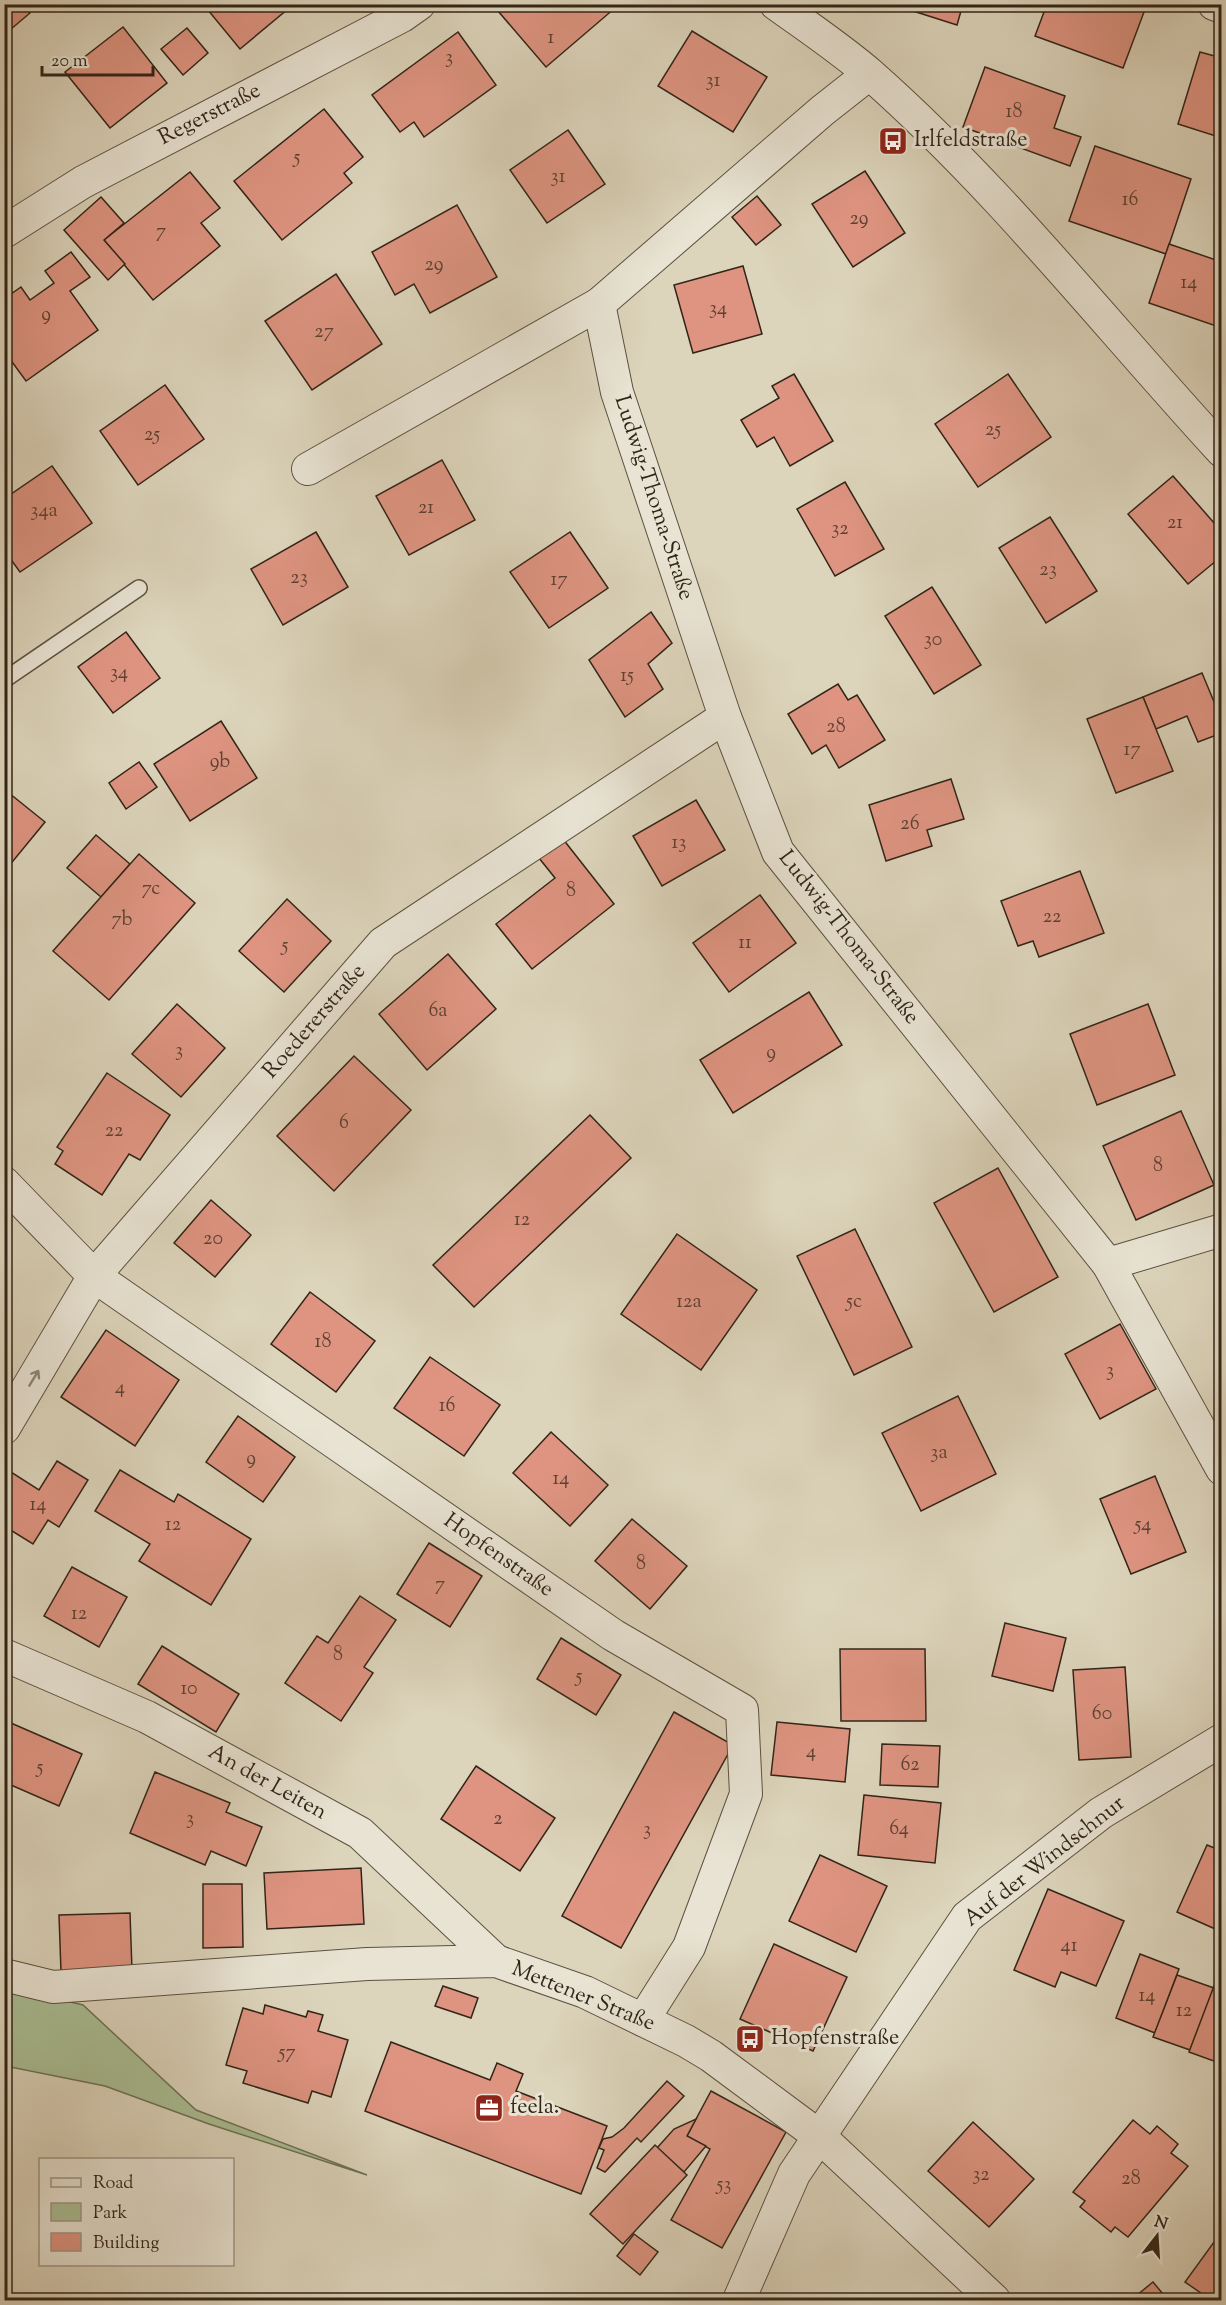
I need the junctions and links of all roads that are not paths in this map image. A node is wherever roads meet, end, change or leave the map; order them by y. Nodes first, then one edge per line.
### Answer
1 (419, 4) edge
2 (776, 4) edge
3 (1214, 4) edge
4 (1221, 7) edge
5 (869, 74) junction
6 (4, 232) edge
7 (599, 304) junction
8 (1221, 451) edge
9 (308, 469) dead end
10 (139, 588) dead end
11 (4, 680) edge
12 (724, 717) junction
13 (4, 1183) edge
14 (1221, 1230) edge
15 (1108, 1264) junction
16 (94, 1276) junction
17 (4, 1428) edge
18 (1221, 1469) edge
19 (4, 1655) edge
20 (1221, 1740) edge
21 (496, 1961) junction
22 (4, 1975) edge
23 (643, 2020) junction
24 (819, 2136) junction
25 (739, 2301) edge
26 (994, 2301) edge

1 - 6 street, Regerstraße
2 - 5 street
3 - 4 street
5 - 7 street
5 - 8 street
7 - 9 street
7 - 12 street, Ludwig-Thoma-Straße
10 - 11 lane
12 - 15 street, Ludwig-Thoma-Straße
12 - 16 street, Roedererstraße
13 - 16 street, Hopfenstraße
14 - 15 street
15 - 18 street, Ludwig-Thoma-Straße
17 -> 16 street, Roedererstraße
16 - 23 street, Hopfenstraße
19 - 21 street, An der Leiten
20 - 24 street, Auf der Windschnur
21 - 22 street, Mettener Straße
21 - 23 street, Mettener Straße
23 - 24 street, Mettener Straße
24 - 25 street, Auf der Windschnur
24 - 26 street, Mettener Straße

